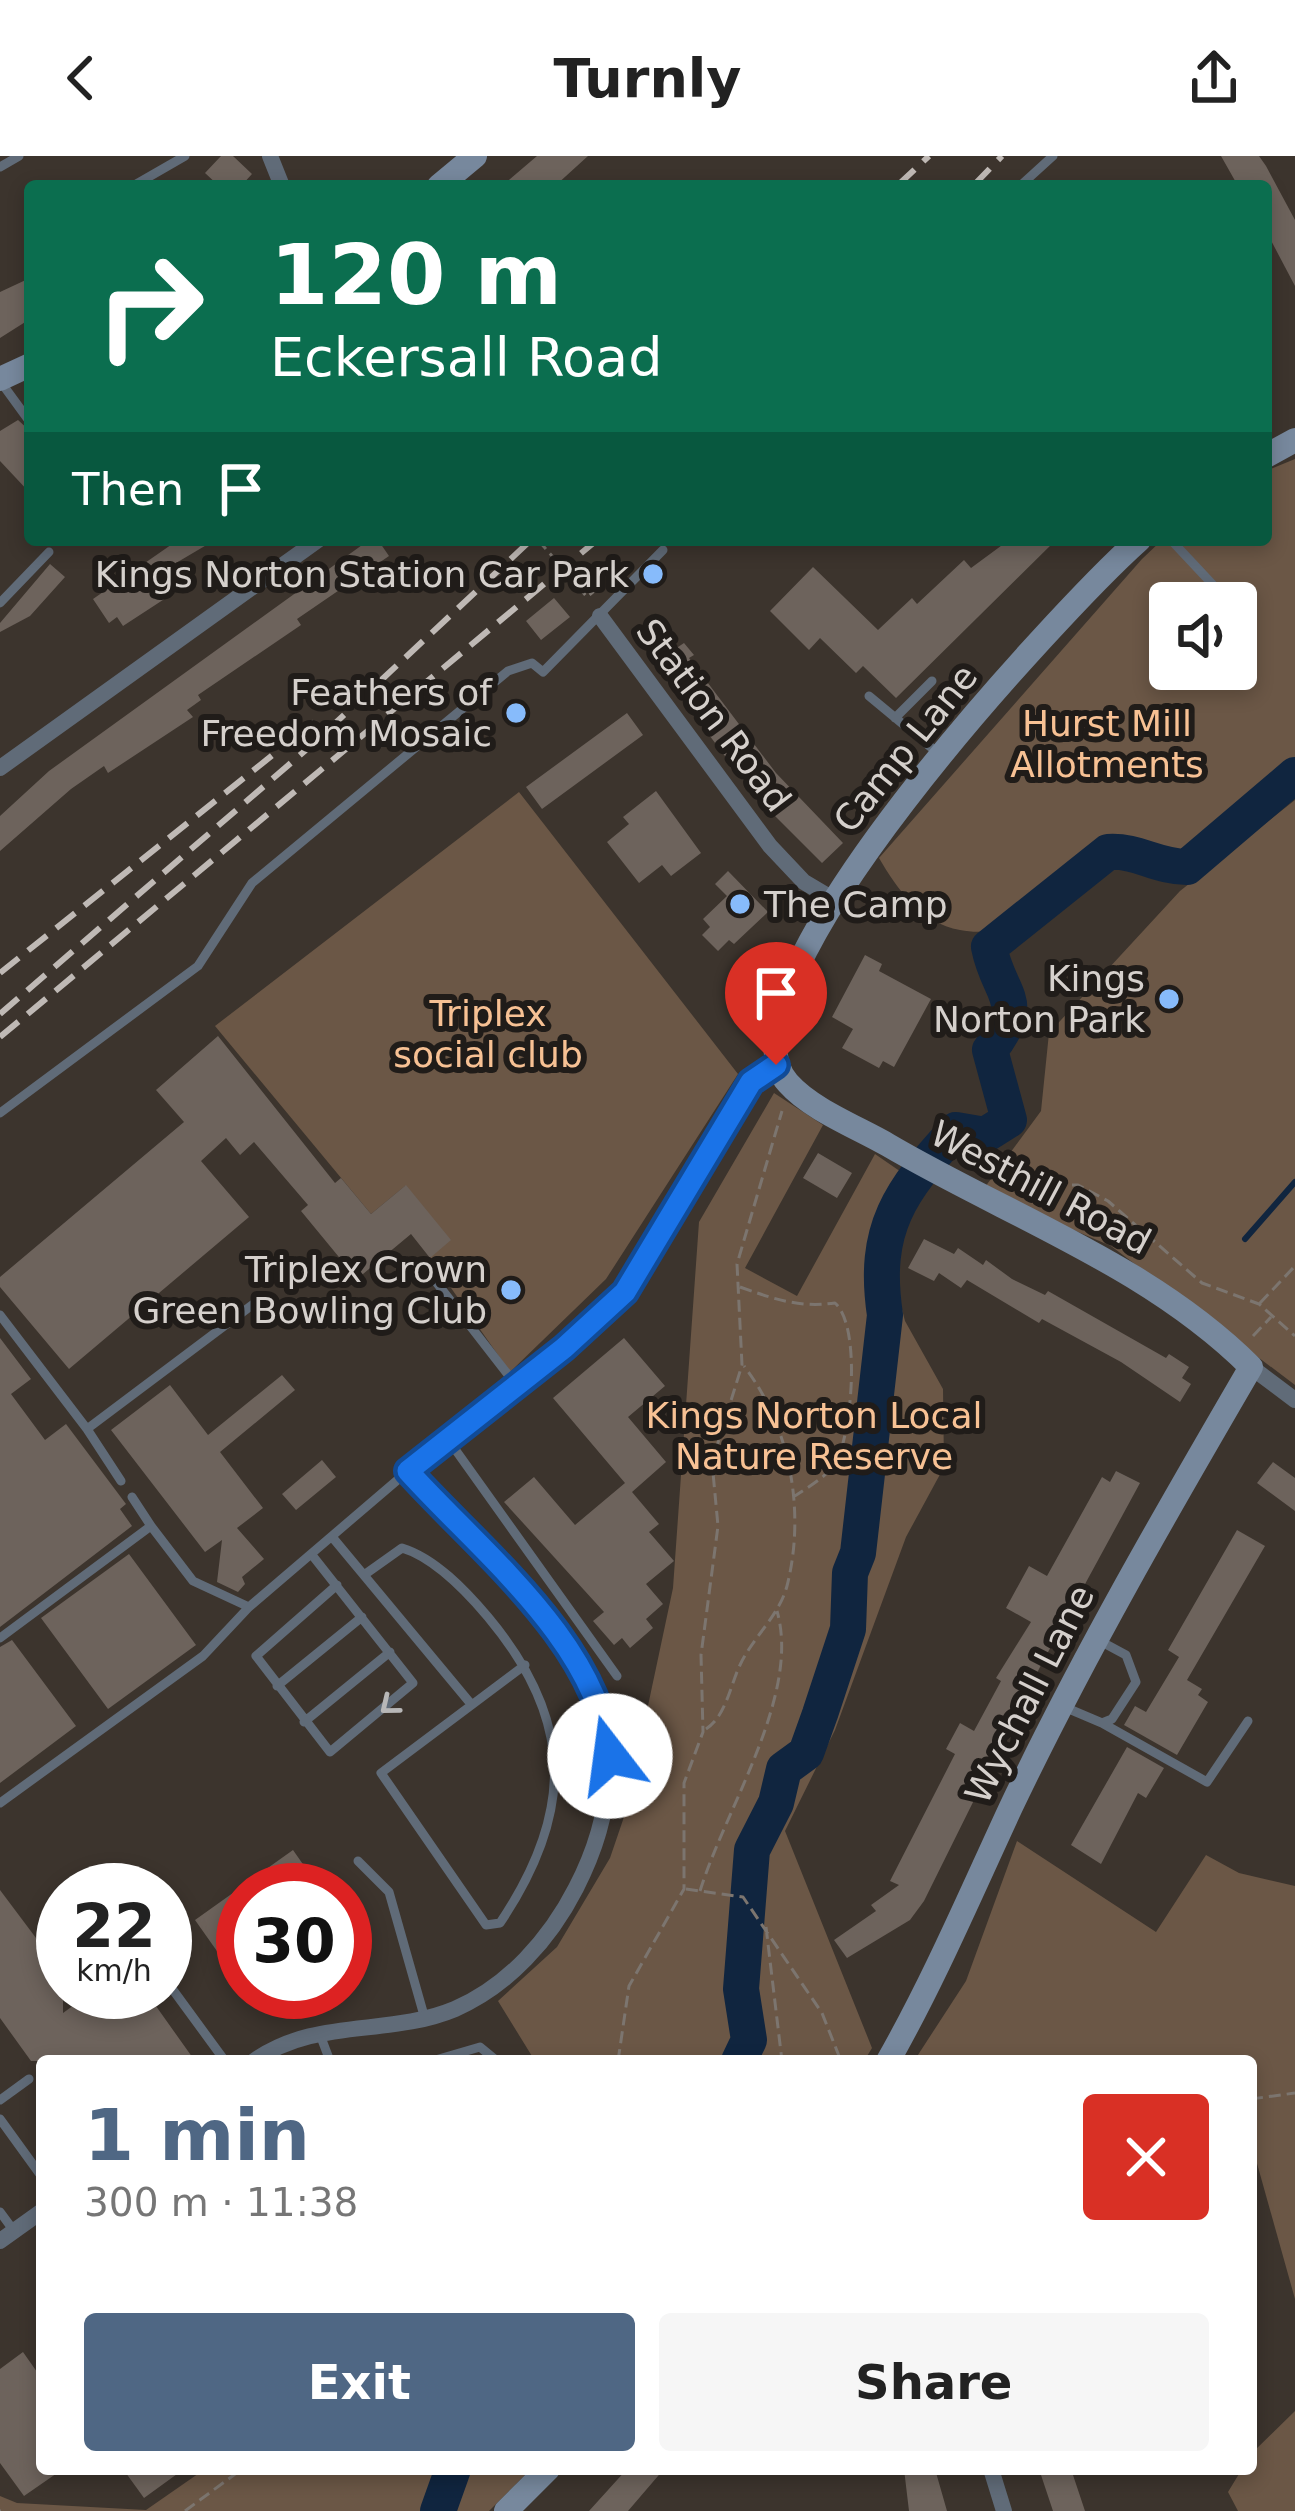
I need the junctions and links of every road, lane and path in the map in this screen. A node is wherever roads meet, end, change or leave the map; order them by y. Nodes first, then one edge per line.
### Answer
1 (19, 156) edge
2 (185, 156) edge
3 (475, 156) edge
4 (1053, 156) edge
5 (0, 167) edge
6 (143, 180) edge
7 (446, 180) edge
8 (1027, 180) edge
9 (0, 380) edge
10 (24, 414) edge
11 (310, 546) edge
12 (543, 546) edge
13 (1133, 546) edge
14 (1177, 546) edge
15 (663, 550) dead end
16 (49, 552) dead end
17 (1210, 582) edge
18 (599, 586) dead end
19 (0, 603) edge
20 (599, 616) junction
21 (932, 681) dead end
22 (869, 695) dead end
23 (895, 718) junction
24 (943, 757) junction
25 (0, 768) edge
26 (831, 898) junction
27 (776, 1065) junction
28 (796, 1090) junction
29 (0, 1113) edge
30 (1003, 1186) dead end
31 (1295, 1266) edge
32 (433, 1278) dead end
33 (738, 1286) junction
34 (256, 1302) dead end
35 (1259, 1304) junction
36 (0, 1315) edge
37 (1272, 1316) junction
38 (1295, 1318) edge
39 (1286, 1328) junction
40 (1295, 1336) edge
41 (1244, 1360) junction
42 (742, 1365) junction
43 (516, 1384) junction
44 (1292, 1391) edge
45 (87, 1429) junction
46 (447, 1438) junction
47 (408, 1471) junction
48 (121, 1481) dead end
49 (132, 1497) dead end
50 (792, 1498) junction
51 (151, 1526) junction
52 (333, 1538) junction
53 (312, 1555) junction
54 (364, 1575) junction
55 (337, 1585) junction
56 (249, 1607) junction
57 (777, 1610) junction
58 (362, 1617) junction
59 (0, 1638) edge
60 (1096, 1639) junction
61 (390, 1652) junction
62 (525, 1665) junction
63 (617, 1676) dead end
64 (277, 1686) junction
65 (471, 1704) junction
66 (1062, 1706) junction
67 (304, 1721) junction
68 (1248, 1721) dead end
69 (1102, 1723) junction
70 (703, 1732) junction
71 (0, 1803) edge
72 (358, 1861) dead end
73 (684, 1889) junction
74 (700, 1891) junction
75 (766, 1925) junction
76 (192, 2016) edge
77 (425, 2019) junction
78 (319, 2032) junction
79 (221, 2055) edge
80 (264, 2055) edge
81 (328, 2055) edge
82 (453, 2055) edge
83 (490, 2055) edge
84 (619, 2055) edge
85 (781, 2055) edge
86 (839, 2055) edge
87 (891, 2055) edge
88 (29, 2078) dead end
89 (1295, 2093) edge
90 (1257, 2097) edge
91 (0, 2100) edge
92 (0, 2119) edge
93 (36, 2169) edge
94 (0, 2212) edge
95 (36, 2215) edge
96 (7, 2236) edge
97 (234, 2475) edge
98 (542, 2475) edge
99 (993, 2475) edge
100 (185, 2511) edge
101 (506, 2511) edge
102 (1004, 2511) edge

1 - 5 lane
2 - 6 lane
3 - 7 street
4 - 8 lane
9 - 10 lane
11 - 25 street
12 - 18 path, bridge
13 - 24 street, Camp Lane
14 - 17 lane
15 - 20 lane
16 - 19 lane
20 - 26 street, Station Road
20 - 29 lane
21 - 23 lane
22 - 23 lane
23 - 24 lane
24 - 26 street, Camp Lane
26 - 27 street, Camp Lane
27 - 28 street, Westhill Road
27 - 43 street
28 - 33 path
28 - 41 street, Westhill Road
30 - 35 path
31 - 35 path
32 - 43 lane
33 - 42 path
33 - 50 path
34 - 45 lane
35 - 37 path
36 - 45 lane
37 - 39 path
37 - 41 path
38 - 39 path
39 - 40 path
41 - 44 street, Westhill Road
41 - 60 street, Wychall Lane
42 - 50 path
42 - 70 path
43 - 46 street
45 - 48 lane
46 - 47 street
46 - 63 lane
47 - 52 lane
47 - 77 street
49 - 51 lane
50 - 57 path
51 - 56 lane
51 - 59 lane
52 - 53 lane
52 - 54 lane
53 - 55 lane
53 - 56 lane
54 - 62 lane
54 - 65 lane
55 - 58 lane
55 - 64 lane
56 - 71 lane
57 - 70 path
57 - 74 path
58 - 61 lane
58 - 64 lane
60 - 66 street, Wychall Lane
60 - 69 lane
61 - 67 lane
61 -> 67 lane
62 - 65 lane
62 - 65 lane
64 - 67 lane
66 - 69 lane
66 - 87 street, Wychall Lane
68 - 69 lane
70 - 73 path
72 - 77 lane
73 - 74 path
73 - 84 path
74 - 75 path
75 - 85 path
75 - 86 path
76 - 79 lane
77 - 78 street
78 - 80 street
78 - 81 lane
82 - 83 lane
88 - 91 lane
89 - 90 path
92 - 93 lane
94 - 96 lane
95 - 96 street
97 - 100 path
98 - 101 street
99 - 102 street

